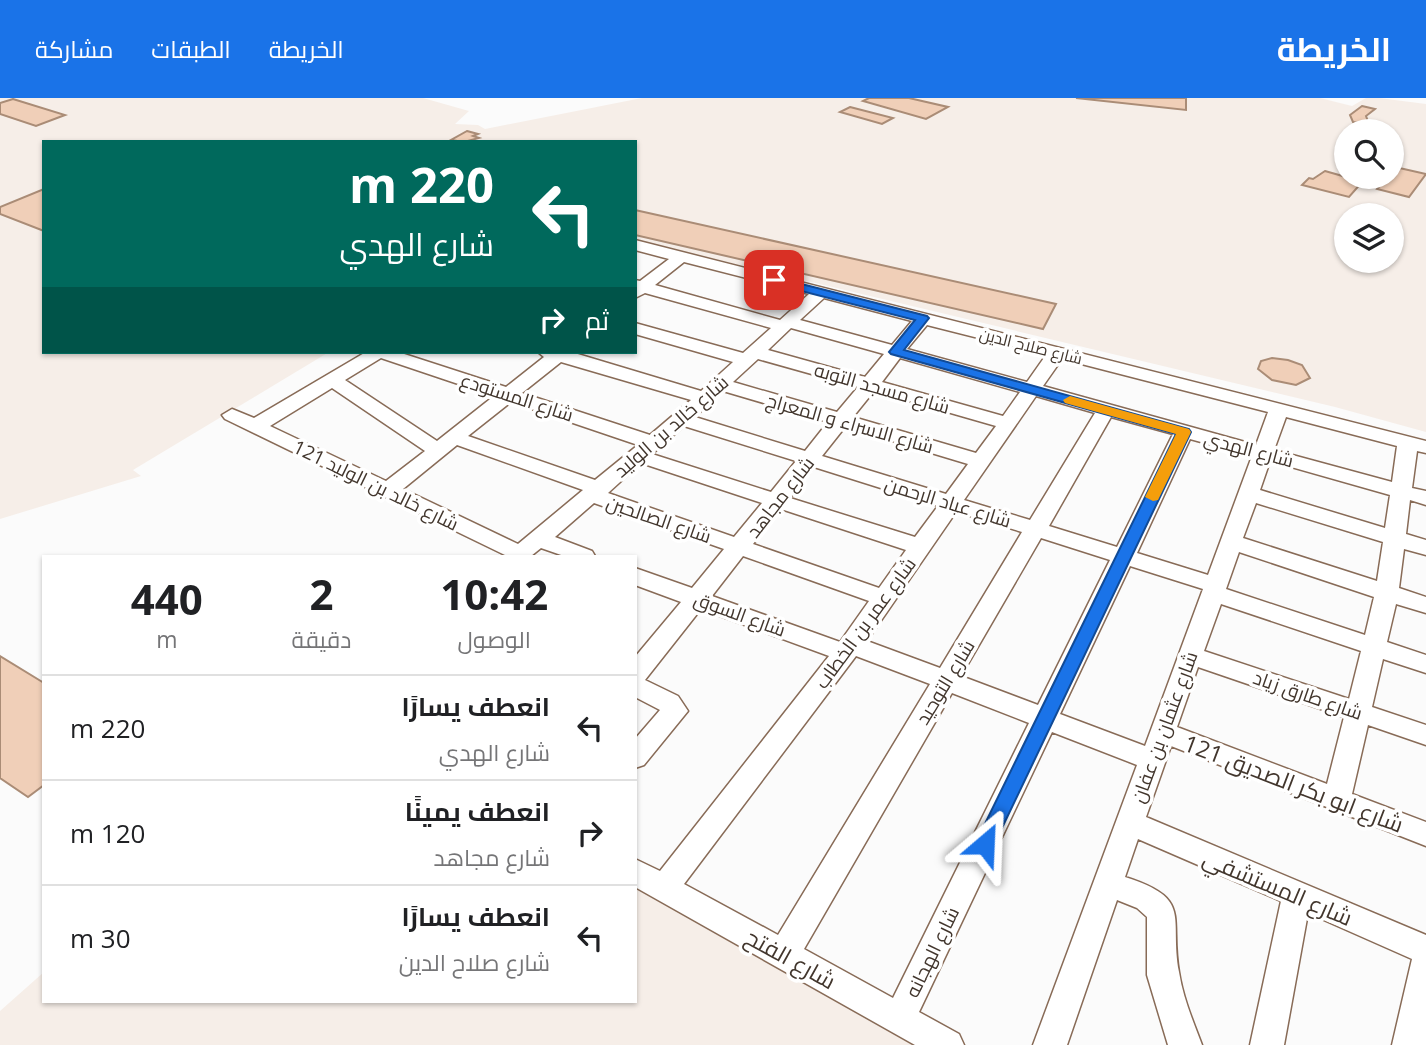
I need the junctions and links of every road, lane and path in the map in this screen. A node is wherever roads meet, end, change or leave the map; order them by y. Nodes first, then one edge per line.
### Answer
1 (637, 246) edge
2 (681, 257) junction
3 (638, 288) edge
4 (821, 292) junction
5 (923, 318) junction
6 (786, 324) junction
7 (637, 328) edge
8 (896, 352) junction
9 (1058, 352) junction
10 (376, 354) edge
11 (385, 354) edge
12 (555, 354) edge
13 (559, 354) edge
14 (751, 356) junction
15 (333, 380) junction
16 (720, 384) junction
17 (870, 384) junction
18 (1032, 389) junction
19 (509, 394) junction
20 (704, 398) junction
21 (1279, 409) junction
22 (1106, 410) junction
23 (232, 415) dead end
24 (681, 419) junction
25 (841, 420) junction
26 (1008, 423) junction
27 (255, 426) junction
28 (1184, 432) junction
29 (455, 438) junction
30 (1417, 444) edge
31 (646, 449) junction
32 (439, 451) junction
33 (1264, 452) junction
34 (810, 458) junction
35 (981, 461) junction
36 (388, 490) junction
37 (1402, 491) junction
38 (596, 492) junction
39 (1249, 494) junction
40 (1426, 498) edge
41 (777, 500) junction
42 (953, 503) junction
43 (1035, 529) junction
44 (1395, 539) junction
45 (539, 540) junction
46 (1231, 542) junction
47 (740, 547) junction
48 (921, 547) junction
49 (1426, 548) edge
50 (520, 555) edge
51 (581, 555) edge
52 (1124, 557) junction
53 (637, 577) edge
54 (1214, 589) junction
55 (1387, 593) junction
56 (884, 598) junction
57 (698, 599) junction
58 (1426, 605) edge
59 (1376, 648) junction
60 (848, 649) junction
61 (1191, 655) junction
62 (1426, 664) edge
63 (637, 673) edge
64 (946, 680) junction
65 (637, 686) edge
66 (1359, 713) junction
67 (1045, 718) junction
68 (1163, 732) junction
69 (1426, 735) edge
70 (637, 756) edge
71 (1153, 760) junction
72 (1337, 800) junction
73 (1130, 823) junction
74 (1426, 834) edge
75 (637, 873) edge
76 (1108, 884) junction
77 (664, 888) junction
78 (1297, 895) junction
79 (1426, 950) edge
80 (784, 954) junction
81 (1426, 962) edge
82 (900, 1018) junction
83 (947, 1045) edge
84 (1050, 1045) edge
85 (1185, 1045) edge
86 (1267, 1045) edge
87 (1409, 1045) edge

1 - 2 street, شارع صلاح الدين
2 - 3 street
2 - 4 street, شارع صلاح الدين
3 - 6 street, شارع الهدي
4 - 5 street, شارع صلاح الدين
4 - 6 street, شارع خالد بن الوليد
5 - 8 street, شارع مجاهد
5 - 9 street, شارع صلاح الدين
6 - 8 street, شارع الهدي
6 - 14 street, شارع خالد بن الوليد
7 - 14 street, شارع مسجد التوبه
8 - 17 street, شارع مجاهد
8 - 18 street, شارع الهدي
9 - 18 street, شارع عمر بن الخطاب
9 - 21 street, شارع صلاح الدين
10 - 15 street
11 - 19 street, شارع المستودع
12 - 19 street
13 - 20 street
14 - 16 street, شارع خالد بن الوليد
14 - 17 street, شارع مسجد التوبه
15 - 27 street
15 - 32 street
16 - 20 street, شارع خالد بن الوليد
16 - 25 street, شارع الاسراء و المعراج
17 - 25 street, شارع مجاهد
17 - 26 street, شارع مسجد التوبه
18 - 22 street, شارع الهدي
18 - 26 street, شارع عمر بن الخطاب
19 - 29 street
19 - 31 street, شارع المستودع
20 - 24 street, شارع خالد بن الوليد
21 - 30 street, شارع صلاح الدين
21 - 33 street, شارع عثمان بن عفان
22 - 28 street, شارع الهدي
22 - 43 street, شارع التوحيد
23 - 27 street, شارع خالد بن الوليد 121
24 - 31 street, شارع خالد بن الوليد
24 - 34 street, شارع عباد الرحمن
25 - 34 street, شارع مجاهد
25 - 35 street, شارع الاسراء و المعراج
26 - 35 street, شارع عمر بن الخطاب
27 - 36 street, شارع خالد بن الوليد 121
28 - 33 street, شارع الهدي
28 - 52 street, شارع الهجانه
29 - 32 street
29 - 38 street, شارع الصالحين
30 - 37 street
31 - 38 street, شارع خالد بن الوليد
31 - 41 street, شارع المستودع
32 - 36 street
33 - 37 street, شارع الهدي
33 - 39 street, شارع عثمان بن عفان
34 - 41 street, شارع مجاهد
34 - 42 street, شارع عباد الرحمن
35 - 42 street, شارع عمر بن الخطاب
36 - 50 street, شارع خالد بن الوليد 121
37 - 40 street, شارع الهدي
37 - 44 street
38 - 45 street, شارع خالد بن الوليد
38 - 47 street, شارع الصالحين
39 - 44 street
39 - 46 street, شارع عثمان بن عفان
41 - 47 street, شارع مجاهد
41 - 48 street, شارع المستودع
42 - 43 street, شارع عباد الرحمن
42 - 48 street, شارع عمر بن الخطاب
43 - 52 street, شارع عباد الرحمن
43 - 64 street, شارع التوحيد
44 - 49 street
44 - 55 street
45 - 50 street, شارع خالد بن الوليد
45 - 51 street
46 - 54 street, شارع عثمان بن عفان
46 - 55 street
47 - 56 street, شارع الصالحين
47 - 57 street, شارع مجاهد
48 - 56 street, شارع عمر بن الخطاب
52 - 54 street, شارع عباد الرحمن
52 - 67 street, شارع الهجانه
53 - 57 street, شارع السوق
54 - 59 street, شارع عباد الرحمن
54 - 61 street, شارع عثمان بن عفان
55 - 58 street
55 - 59 street
56 - 60 street, شارع عمر بن الخطاب
57 - 60 street, شارع السوق
57 - 63 street, شارع مجاهد
59 - 62 street, شارع عباد الرحمن
59 - 66 street
60 - 64 street, شارع السوق
60 - 77 street, شارع عمر بن الخطاب
61 - 66 street, شارع طارق زياد
61 - 68 street, شارع عثمان بن عفان
64 - 67 street, شارع السوق
64 - 80 street, شارع التوحيد
65 - 70 street
66 - 69 street, شارع طارق زياد
66 - 72 street
67 - 71 street, شارع السوق
67 - 82 street, شارع الهجانه
68 - 71 street, شارع عثمان بن عفان
68 - 72 street, شارع ابو بكر الصديق 121
71 - 73 street, شارع عثمان بن عفان
72 - 74 street, شارع ابو بكر الصديق 121
73 - 76 street, شارع عثمان بن عفان
73 - 78 street, شارع المستشفي
75 - 77 street, شارع الفتح
76 - 84 street, شارع عثمان بن عفان
76 - 85 street
77 - 80 street, شارع الفتح
78 - 79 street, شارع المستشفي
78 - 86 street
80 - 82 street, شارع الفتح
81 - 87 street
82 - 83 street, شارع الفتح

